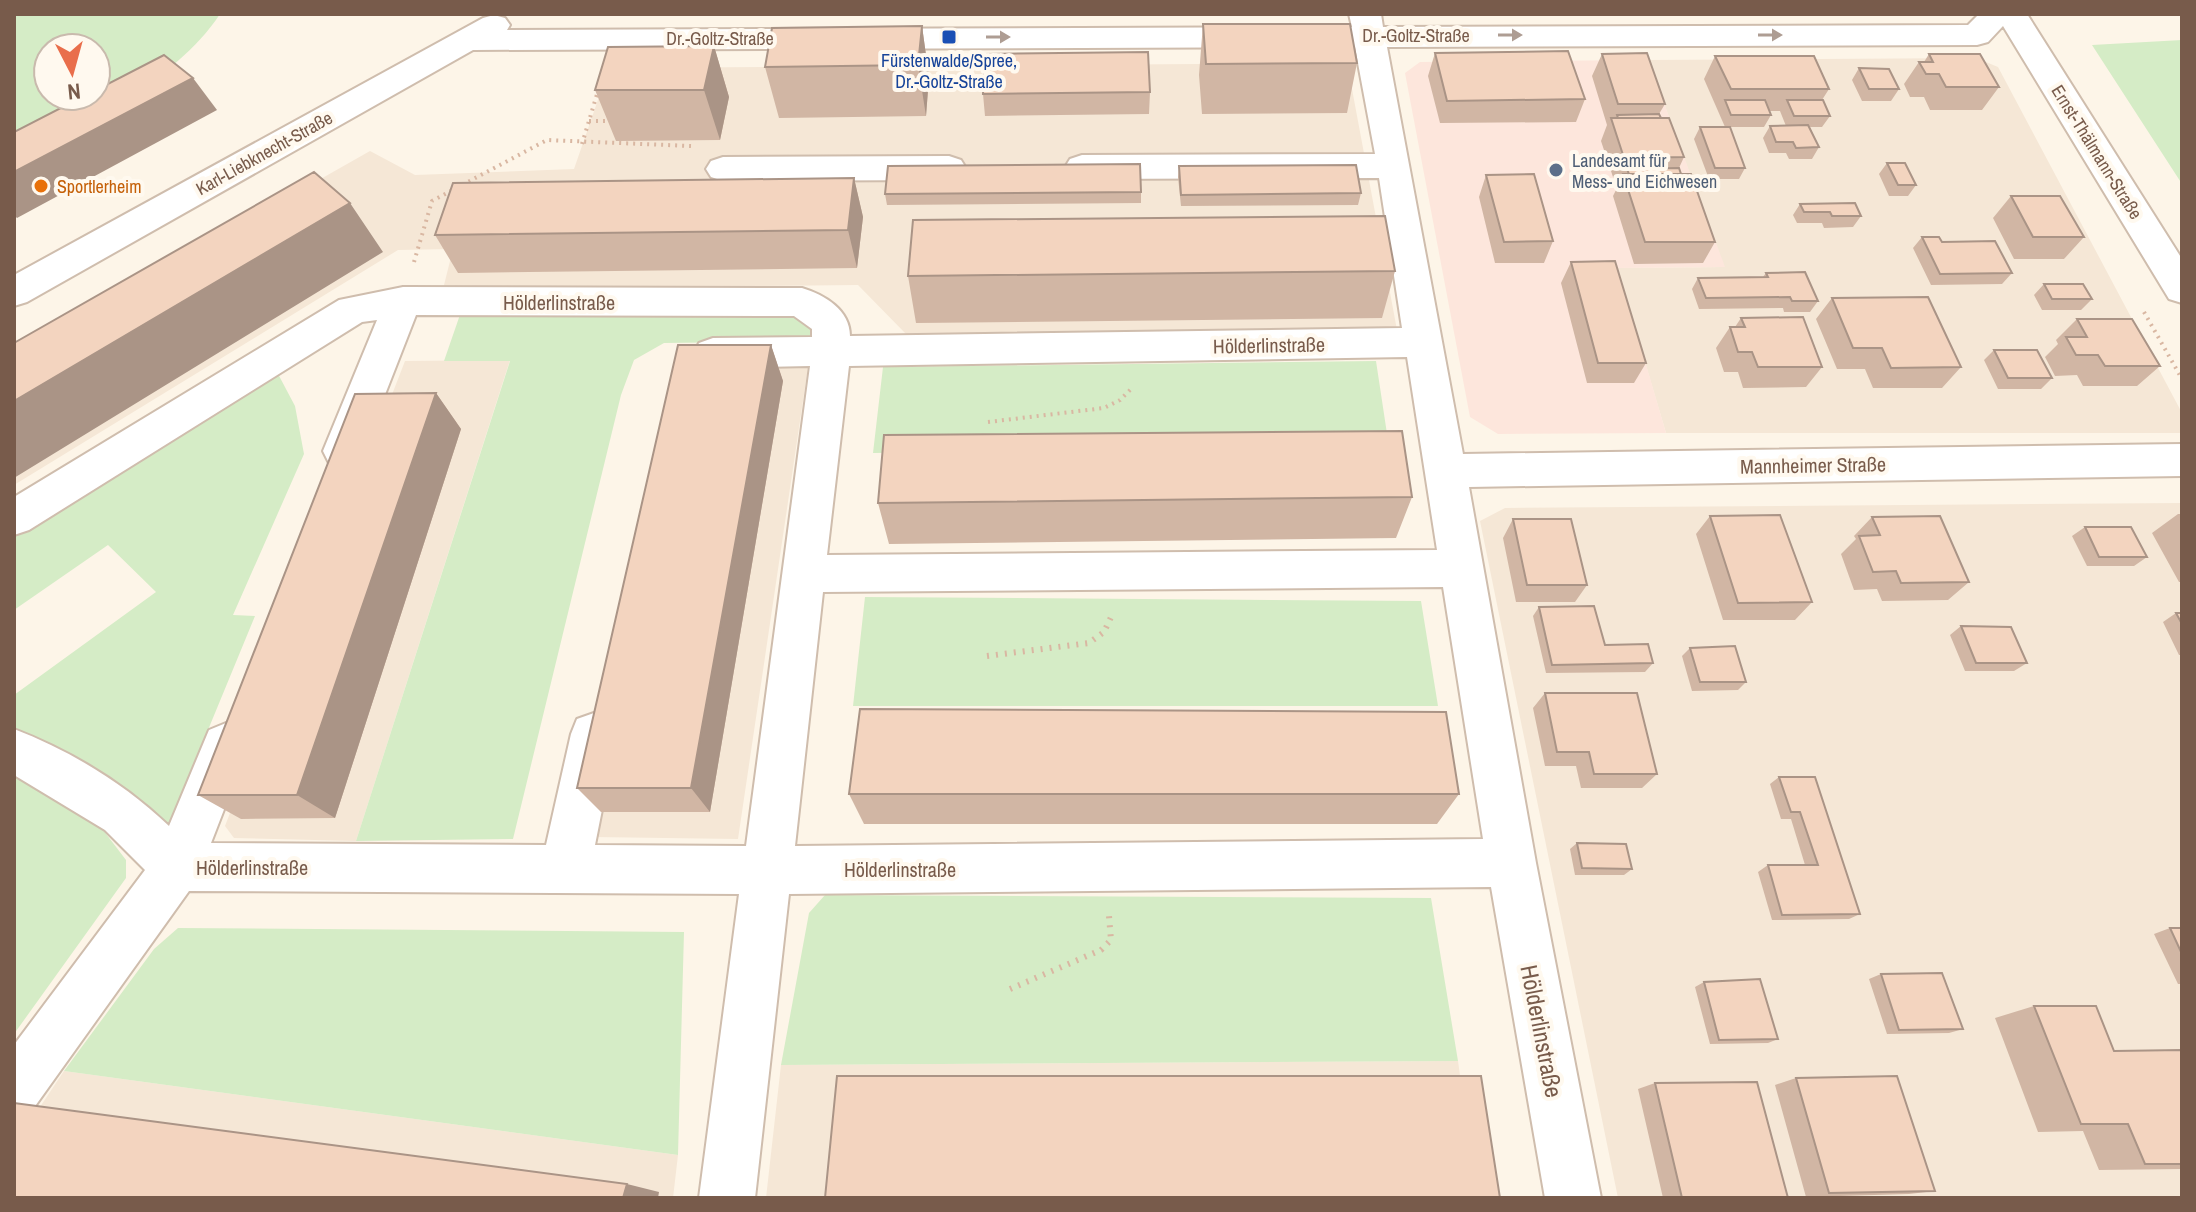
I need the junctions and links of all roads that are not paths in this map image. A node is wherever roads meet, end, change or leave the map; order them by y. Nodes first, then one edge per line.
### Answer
1 (515, 14) edge
2 (570, 14) edge
3 (1996, 14) edge
4 (2011, 14) edge
5 (1452, 24) edge
6 (1367, 25) edge
7 (634, 39) junction
8 (468, 40) junction
9 (1394, 166) junction
10 (1043, 167) edge
11 (979, 168) edge
12 (723, 169) road end
13 (2182, 289) edge
14 (14, 292) edge
15 (403, 301) junction
16 (1424, 342) junction
17 (831, 351) junction
18 (674, 369) edge
19 (2182, 460) edge
20 (1443, 471) junction
21 (328, 490) edge
22 (14, 518) edge
23 (1460, 568) junction
24 (804, 574) junction
25 (603, 697) edge
26 (241, 708) edge
27 (14, 751) edge
28 (1511, 863) junction
29 (177, 867) junction
30 (565, 869) junction
31 (766, 870) junction
32 (14, 1090) edge
33 (727, 1198) edge
34 (1573, 1198) edge

1 - 8 street, Karl-Liebknecht-Straße
2 - 7 street, Dr.-Goltz-Straße
5 -> 3 street, Dr.-Goltz-Straße
4 - 13 street, Ernst-Thälmann-Straße
5 - 6 street, Dr.-Goltz-Straße
7 -> 6 street, Dr.-Goltz-Straße
6 - 9 street, Hölderlinstraße
7 - 8 street, Dr.-Goltz-Straße
8 - 14 street, Karl-Liebknecht-Straße
9 - 10 street
9 - 16 street, Hölderlinstraße
11 - 12 street
15 - 17 street, Hölderlinstraße
15 - 21 street
15 - 22 street
16 - 17 street, Hölderlinstraße
16 - 20 street, Hölderlinstraße
17 - 18 street
17 - 24 street
19 - 20 street, Mannheimer Straße
20 - 23 street, Hölderlinstraße
23 - 24 street
23 - 28 street, Hölderlinstraße
24 - 31 street
25 - 30 street
26 - 29 street, Hölderlinstraße
27 - 29 street
28 - 31 street, Hölderlinstraße
28 - 34 street, Hölderlinstraße
29 - 30 street, Hölderlinstraße
29 - 32 street
30 - 31 street, Hölderlinstraße
31 - 33 street

